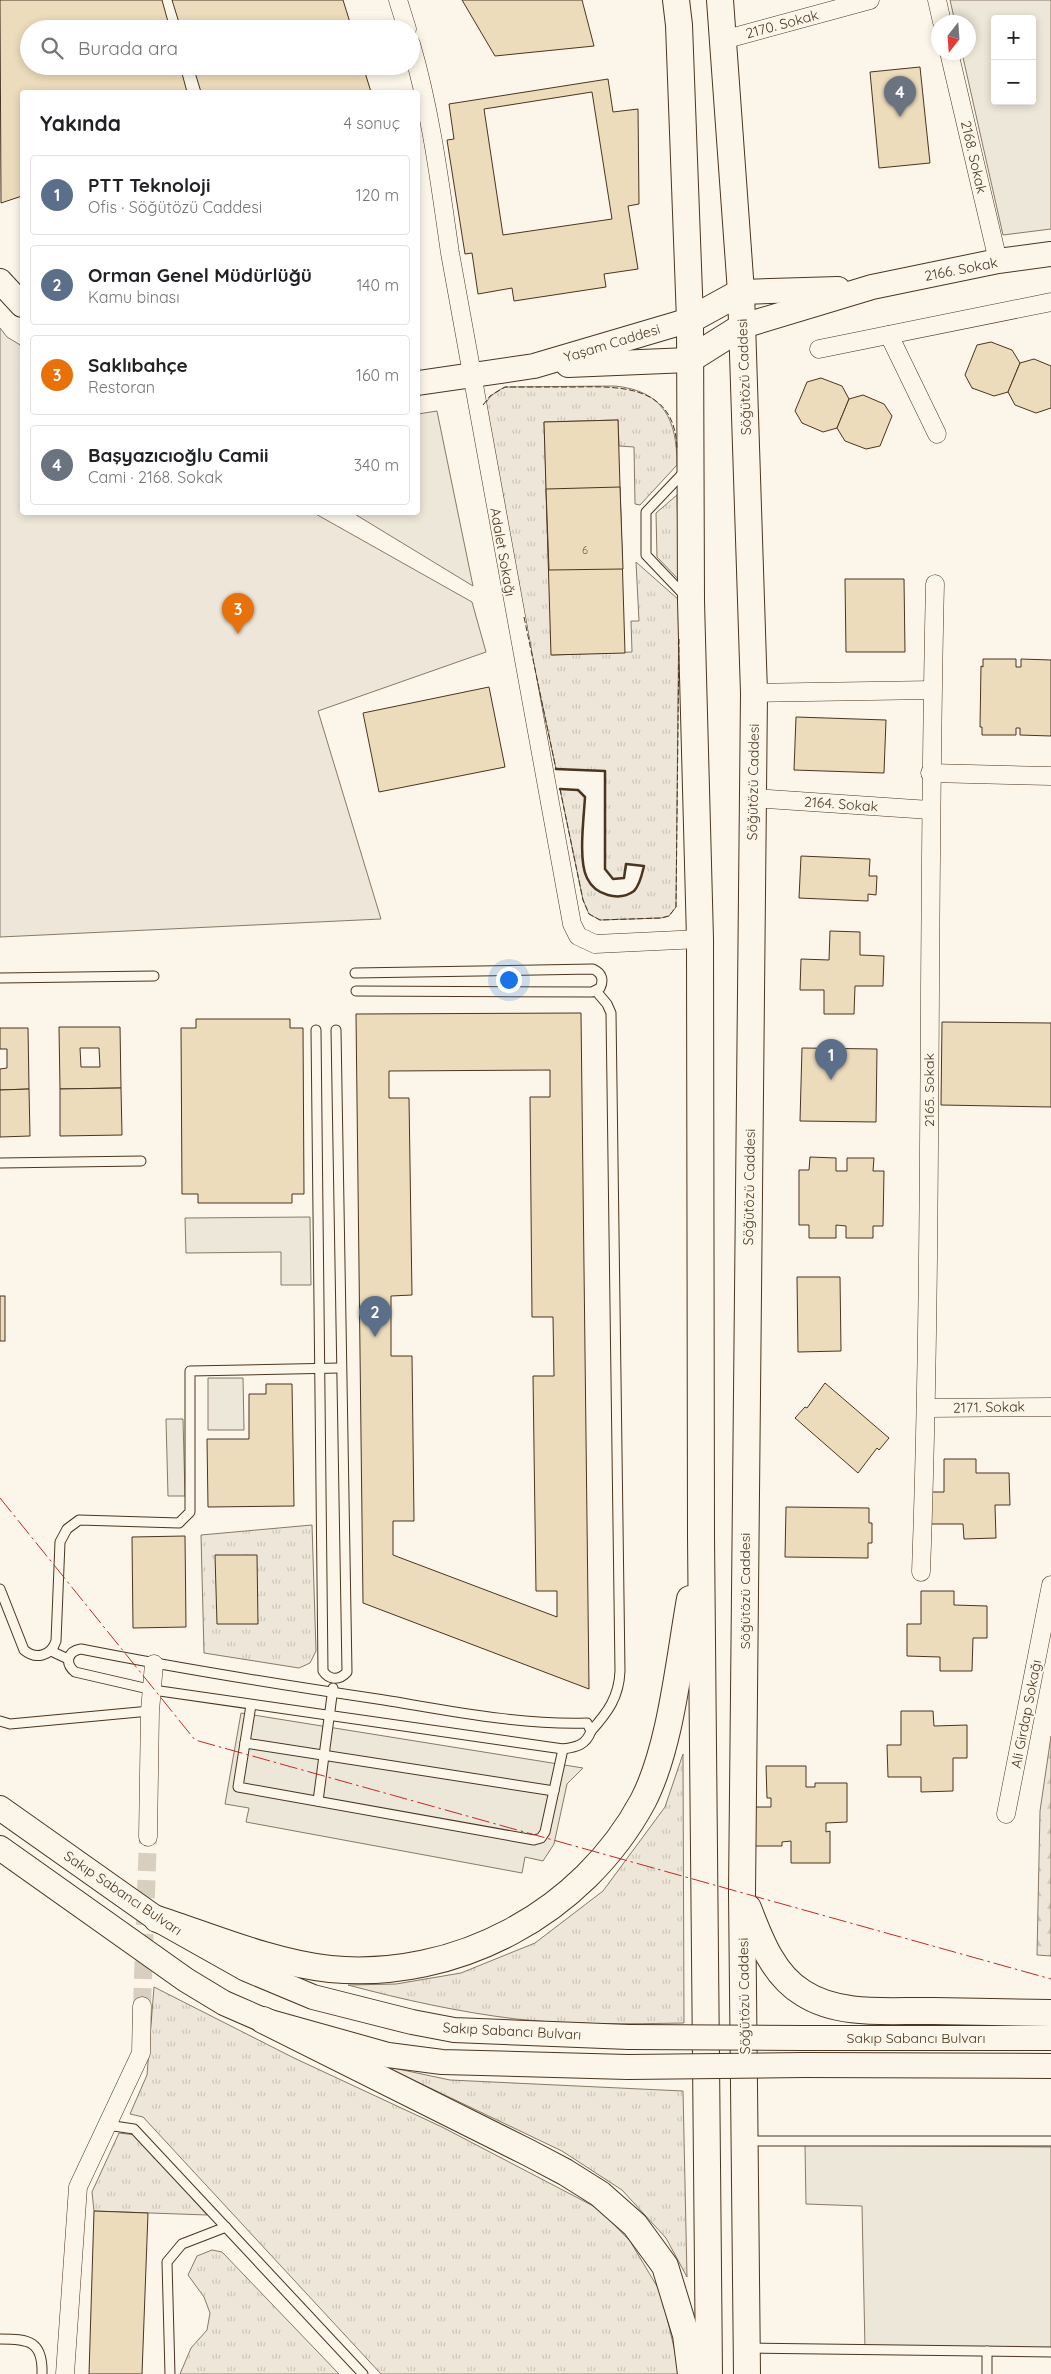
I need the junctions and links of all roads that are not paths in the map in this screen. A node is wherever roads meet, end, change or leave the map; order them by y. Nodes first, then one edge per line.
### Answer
1 (398, 0) edge
2 (676, 0) edge
3 (720, 0) edge
4 (870, 0) edge
5 (937, 0) edge
6 (940, 15) edge
7 (404, 20) edge
8 (723, 40) junction
9 (951, 60) edge
10 (419, 75) edge
11 (1051, 254) edge
12 (998, 261) junction
13 (0, 281) edge
14 (872, 288) junction
15 (741, 292) junction
16 (1051, 302) edge
17 (20, 303) edge
18 (690, 320) junction
19 (743, 326) junction
20 (889, 335) junction
21 (819, 349) dead end
22 (689, 360) junction
23 (534, 366) junction
24 (472, 376) junction
25 (420, 383) edge
26 (936, 434) dead end
27 (690, 466) junction
28 (935, 584) dead end
29 (691, 601) junction
30 (932, 690) junction
31 (754, 693) junction
32 (930, 773) junction
33 (1051, 776) edge
34 (752, 798) junction
35 (930, 810) junction
36 (700, 939) junction
37 (355, 973) dead end
38 (154, 976) dead end
39 (0, 978) edge
40 (356, 991) dead end
41 (596, 991) junction
42 (316, 1030) dead end
43 (336, 1030) dead end
44 (141, 1161) dead end
45 (0, 1163) edge
46 (318, 1368) junction
47 (340, 1368) junction
48 (1051, 1407) edge
49 (927, 1408) junction
50 (701, 1537) junction
51 (922, 1572) dead end
52 (1051, 1585) edge
53 (0, 1589) edge
54 (51, 1651) junction
55 (68, 1659) junction
56 (154, 1664) junction
57 (334, 1679) junction
58 (153, 1690) junction
59 (332, 1692) junction
60 (251, 1705) junction
61 (150, 1711) junction
62 (329, 1717) junction
63 (0, 1722) edge
64 (590, 1731) junction
65 (245, 1743) junction
66 (564, 1749) junction
67 (324, 1756) junction
68 (554, 1791) junction
69 (318, 1801) junction
70 (0, 1808) edge
71 (1006, 1814) dead end
72 (148, 1837) tunnel mouth
73 (0, 1848) edge
74 (742, 1893) junction
75 (157, 1919) junction
76 (142, 2006) tunnel mouth
77 (1051, 2013) edge
78 (263, 2020) junction
79 (1051, 2038) edge
80 (1051, 2066) edge
81 (108, 2124) junction
82 (745, 2141) junction
83 (1051, 2141) edge
84 (226, 2228) junction
85 (0, 2339) edge
86 (747, 2348) junction
87 (987, 2351) junction
88 (1051, 2352) edge
89 (42, 2374) edge
90 (64, 2374) edge
91 (170, 2374) edge
92 (363, 2374) edge
93 (691, 2374) edge
94 (709, 2374) edge
95 (747, 2374) edge
96 (987, 2374) edge

1 - 7 street
2 - 18 main road
3 - 8 main road, Söğütözü Caddesi
4 - 8 street, 2170. Sokak
5 - 6 street
8 - 15 main road, Söğütözü Caddesi
9 - 12 street, 2168. Sokak
10 - 24 street, Adalet Sokağı
11 - 12 street, 2166. Sokak
12 - 14 street, 2166. Sokak
13 - 17 street
14 - 15 street, 2166. Sokak
14 - 19 street, 2166. Sokak
15 - 18 main road
15 - 19 main road, Söğütözü Caddesi
16 - 20 street
18 - 22 main road
18 - 23 street, Yaşam Caddesi
19 - 22 main road
19 - 31 main road, Söğütözü Caddesi
20 - 21 street
20 - 26 street
22 - 23 street, Yaşam Caddesi
22 - 27 main road
23 - 24 street, Yaşam Caddesi
24 - 25 street, Yaşam Caddesi
24 - 36 street, Adalet Sokağı
27 - 29 main road
27 - 29 lane
28 - 30 street, 2165. Sokak
29 - 36 main road
30 - 31 street
30 - 32 street, 2165. Sokak
31 - 34 main road, Söğütözü Caddesi
32 - 33 street
32 - 35 street, 2165. Sokak
34 - 35 street, 2164. Sokak
34 - 74 main road, Söğütözü Caddesi
35 - 49 street, 2165. Sokak
36 - 50 main road
37 - 41 lane
38 - 39 lane
40 - 41 lane
41 - 64 lane
42 - 46 lane
43 - 47 lane
44 - 45 lane
46 - 47 lane
46 - 54 lane
46 - 57 lane
47 - 57 lane
48 - 49 street, 2171. Sokak
49 - 51 street, 2165. Sokak
50 - 75 main road
50 - 94 main road
52 - 71 street, Ali Girdap Sokağı
53 - 54 lane
54 - 55 lane
55 - 56 lane
55 - 58 lane
56 - 58 street
56 - 59 lane
57 - 59 lane
58 - 60 lane
58 - 61 street
59 - 62 lane
59 - 64 lane
60 - 62 lane
60 - 65 lane
61 - 63 lane
61 - 72 street
62 - 66 lane
62 - 67 lane
64 - 66 lane
65 - 67 lane
65 - 69 lane
66 - 68 lane
67 - 68 lane
67 - 69 lane
68 - 69 lane
70 - 75 street, Sakıp Sabancı Bulvarı
73 - 78 street, Sakıp Sabancı Bulvarı
74 - 77 main road
74 - 82 main road, Söğütözü Caddesi
75 - 79 street, Sakıp Sabancı Bulvarı, bridge
76 - 81 street
78 - 80 street, Sakıp Sabancı Bulvarı, bridge
78 - 93 main road
81 - 84 lane
81 - 90 street
82 - 83 lane
82 - 86 main road, Söğütözü Caddesi
84 - 91 lane
84 - 92 lane
85 - 89 lane
86 - 87 lane
86 - 95 main road, Söğütözü Caddesi
87 - 88 lane
87 - 96 lane

